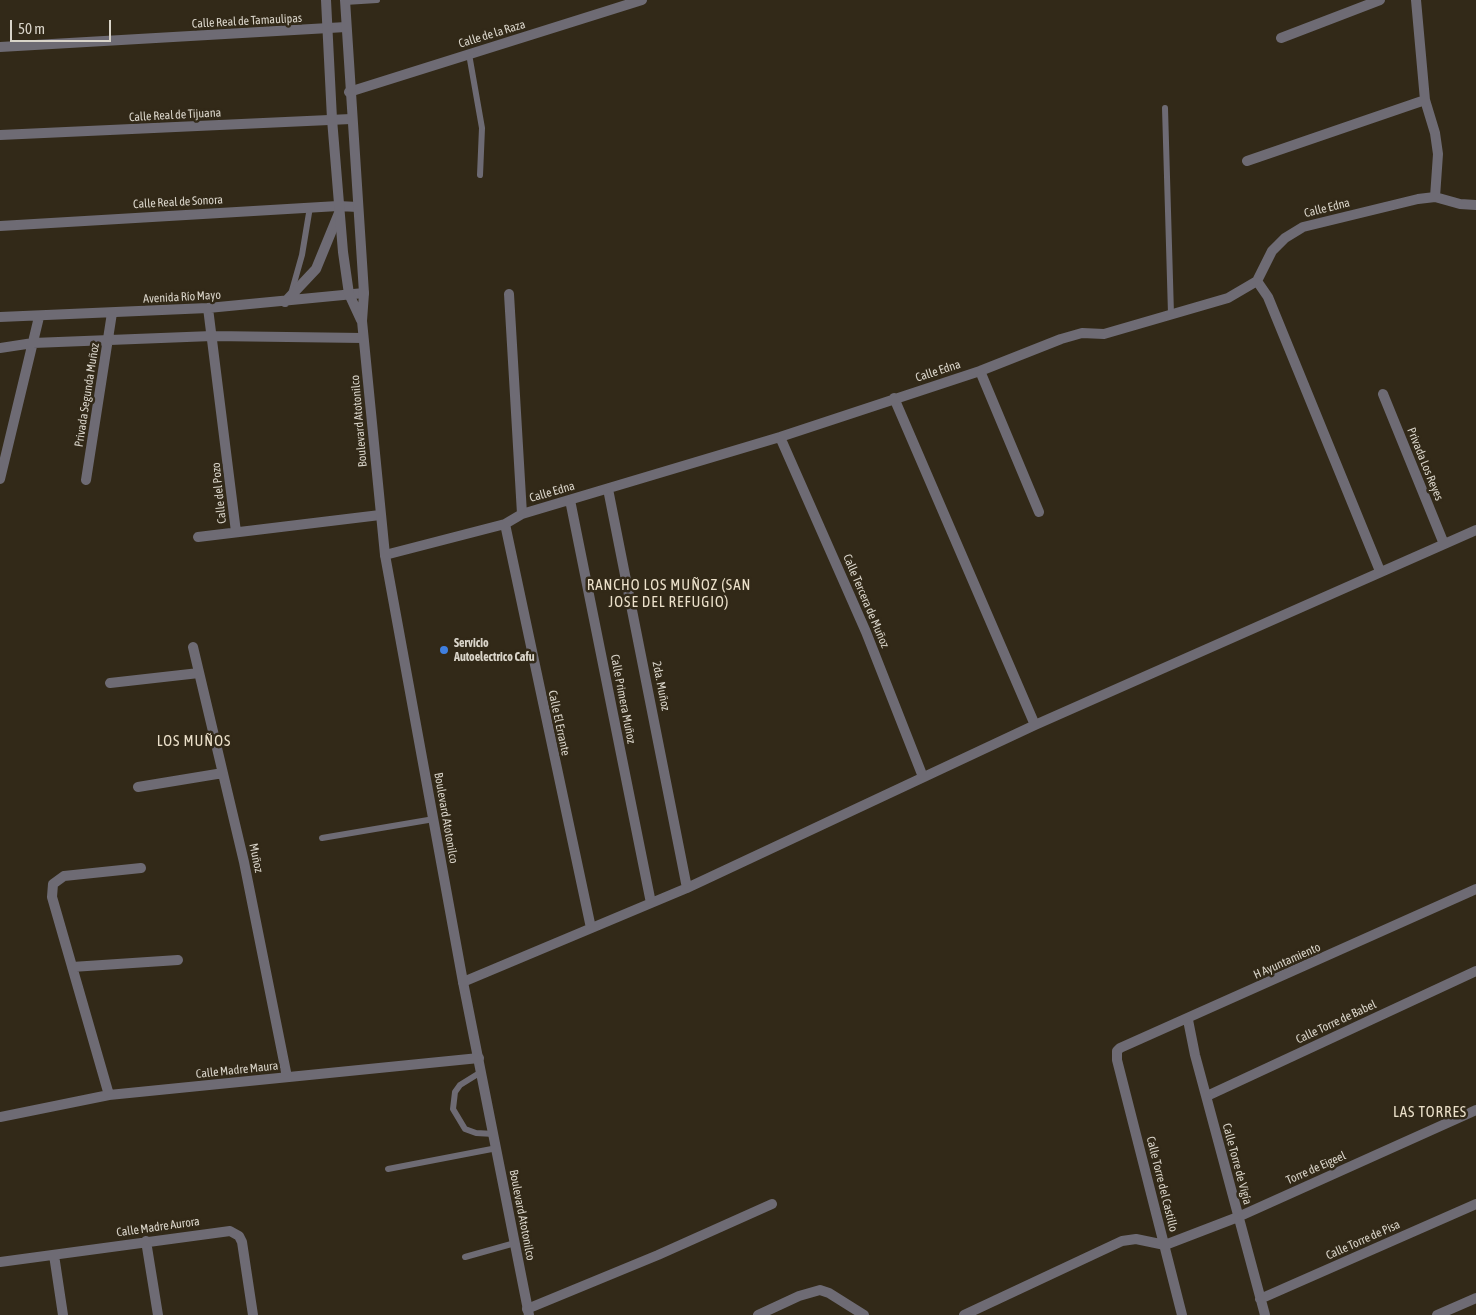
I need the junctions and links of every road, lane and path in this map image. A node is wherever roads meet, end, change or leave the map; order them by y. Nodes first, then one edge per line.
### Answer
1 (326, 0) edge
2 (377, 0) edge
3 (642, 0) edge
4 (1380, 0) edge
5 (1416, 0) edge
6 (345, 1) edge
7 (346, 27) junction
8 (327, 28) junction
9 (1281, 38) dead end
10 (0, 48) edge
11 (469, 54) junction
12 (349, 92) junction
13 (1425, 100) junction
14 (1165, 108) dead end
15 (332, 119) junction
16 (351, 119) junction
17 (0, 135) edge
18 (1247, 161) dead end
19 (480, 175) dead end
20 (1435, 197) junction
21 (1476, 205) edge
22 (310, 207) junction
23 (358, 207) junction
24 (338, 209) junction
25 (0, 226) edge
26 (1257, 281) junction
27 (364, 293) junction
28 (349, 294) junction
29 (509, 294) dead end
30 (287, 300) junction
31 (208, 308) junction
32 (112, 313) junction
33 (1171, 314) junction
34 (0, 317) edge
35 (39, 317) junction
36 (362, 321) junction
37 (212, 336) junction
38 (363, 338) junction
39 (108, 339) junction
40 (33, 343) junction
41 (0, 348) edge
42 (980, 371) junction
43 (1384, 394) dead end
44 (894, 398) junction
45 (780, 437) junction
46 (0, 480) edge
47 (86, 480) dead end
48 (608, 490) junction
49 (570, 500) junction
50 (1039, 512) dead end
51 (522, 514) junction
52 (380, 515) junction
53 (505, 524) junction
54 (1476, 530) edge
55 (236, 532) junction
56 (198, 537) dead end
57 (1444, 544) junction
58 (385, 555) junction
59 (1380, 571) junction
60 (193, 647) dead end
61 (199, 673) junction
62 (110, 683) dead end
63 (1035, 725) junction
64 (223, 773) junction
65 (923, 777) junction
66 (138, 787) dead end
67 (434, 819) junction
68 (322, 838) dead end
69 (141, 868) dead end
70 (687, 888) junction
71 (1476, 889) edge
72 (651, 903) junction
73 (591, 928) junction
74 (178, 960) dead end
75 (72, 967) junction
76 (1476, 971) edge
77 (463, 982) junction
78 (1188, 1020) junction
79 (478, 1058) junction
80 (1117, 1060) joint
81 (481, 1072) junction
82 (287, 1077) junction
83 (109, 1095) junction
84 (1207, 1096) junction
85 (1476, 1110) edge
86 (0, 1117) edge
87 (494, 1134) junction
88 (497, 1148) junction
89 (388, 1169) dead end
90 (772, 1204) dead end
91 (1476, 1204) edge
92 (1238, 1217) junction
93 (146, 1242) junction
94 (515, 1243) junction
95 (1165, 1245) junction
96 (54, 1255) junction
97 (465, 1257) dead end
98 (0, 1262) edge
99 (1476, 1298) edge
100 (1260, 1299) junction
101 (528, 1312) edge
102 (63, 1315) edge
103 (158, 1315) edge
104 (253, 1315) edge
105 (758, 1315) edge
106 (864, 1315) edge
107 (964, 1315) edge
108 (1182, 1315) edge
109 (1265, 1315) edge
110 (1437, 1315) edge

1 - 8 street, Boulevard Atotonilco
2 - 6 lane
3 - 11 street, Calle de la Raza
4 - 9 street
5 - 13 street
6 - 7 street, Boulevard Atotonilco
7 - 8 street, Calle Real de Tamaulipas
7 - 12 street, Boulevard Atotonilco
8 - 10 street, Calle Real de Tamaulipas
8 - 15 street, Boulevard Atotonilco
11 - 12 street, Calle de la Raza
11 - 19 lane
12 - 16 street, Boulevard Atotonilco
13 - 18 street
13 - 20 street
14 - 33 lane
15 - 16 street, Calle Real de Tijuana
15 - 17 street, Calle Real de Tijuana
15 - 24 street, Boulevard Atotonilco
16 - 23 street, Boulevard Atotonilco
20 - 21 street, Calle Edna
20 - 26 street, Calle Edna
22 - 24 street, Calle Real de Sonora
22 - 25 street, Calle Real de Sonora
22 - 30 lane
23 - 24 street, Calle Real de Sonora
23 - 27 street, Boulevard Atotonilco
24 - 28 street, Boulevard Atotonilco
24 - 30 street
26 - 33 street, Calle Edna
26 - 59 street
27 - 28 street, Avenida Río Mayo
27 - 36 street, Boulevard Atotonilco
28 - 30 street, Avenida Río Mayo
28 - 36 street, Boulevard Atotonilco
29 - 51 street
30 - 31 street, Avenida Río Mayo
31 - 32 street, Avenida Río Mayo
31 - 37 street, Calle del Pozo
32 - 35 street, Avenida Río Mayo
32 - 39 street, Privada Segunda Muñoz
33 - 42 street, Calle Edna
34 - 35 street, Avenida Río Mayo
35 - 40 street
36 - 38 street, Boulevard Atotonilco
37 - 38 street
37 - 39 street
37 - 55 street, Calle del Pozo
38 - 52 street, Boulevard Atotonilco
39 - 40 street
39 - 47 street, Privada Segunda Muñoz
40 - 41 street
40 - 46 street
42 - 44 street, Calle Edna
42 - 50 street
43 - 57 street, Privada Los Reyes
44 - 45 street, Calle Edna
44 - 63 street
45 - 48 street, Calle Edna
45 - 65 street, Calle Tercera de Muñoz
48 - 49 street, Calle Edna
48 - 70 street, 2da. Muñoz
49 - 51 street, Calle Edna
49 - 72 street, Calle Primera Muñoz
51 - 53 street, Calle Edna
52 - 55 street, Calle del Pozo
52 - 58 street, Boulevard Atotonilco
53 - 58 street, Calle Edna
53 - 73 street, Calle El Errante
54 - 57 street
55 - 56 street
57 - 59 street
58 - 67 street, Boulevard Atotonilco
59 - 63 street
60 - 61 street, Muñoz
61 - 62 street
61 - 64 street, Muñoz
63 - 65 street
64 - 66 street
64 - 82 street, Muñoz
65 - 70 street
67 - 68 lane
67 - 77 street, Boulevard Atotonilco
69 - 75 street
70 - 72 street
71 - 78 street, H Ayuntamiento
72 - 73 street
73 - 77 street
74 - 75 street
75 - 83 street
76 - 84 street, Calle Torre de Babel
77 - 79 street, Boulevard Atotonilco
78 - 80 street, H Ayuntamiento
78 - 84 street, Calle Torre de Vigía
79 - 81 street, Boulevard Atotonilco
79 - 82 street, Calle Madre Maura
80 - 95 street, Calle Torre del Castillo
81 - 87 street, Boulevard Atotonilco
81 - 87 lane
82 - 83 street, Calle Madre Maura
83 - 86 street, Calle Madre Maura
84 - 92 street, Calle Torre de Vigía
85 - 92 street, Torre de Eigeel
87 - 88 street, Boulevard Atotonilco
88 - 89 lane
88 - 94 street, Boulevard Atotonilco
90 - 101 street
91 - 100 street, Calle Torre de Pisa
92 - 95 street, Torre de Eigeel
92 - 100 street, Calle Torre de Vigía
93 - 96 street, Calle Madre Aurora
93 - 103 street
93 - 104 street, Calle Madre Aurora
94 - 97 lane
94 - 101 street, Boulevard Atotonilco
95 - 107 street
95 - 108 street, Calle Torre del Castillo
96 - 98 street, Calle Madre Aurora
96 - 102 street
99 - 110 street
100 - 109 street, Calle Torre de Vigía
105 - 106 street

